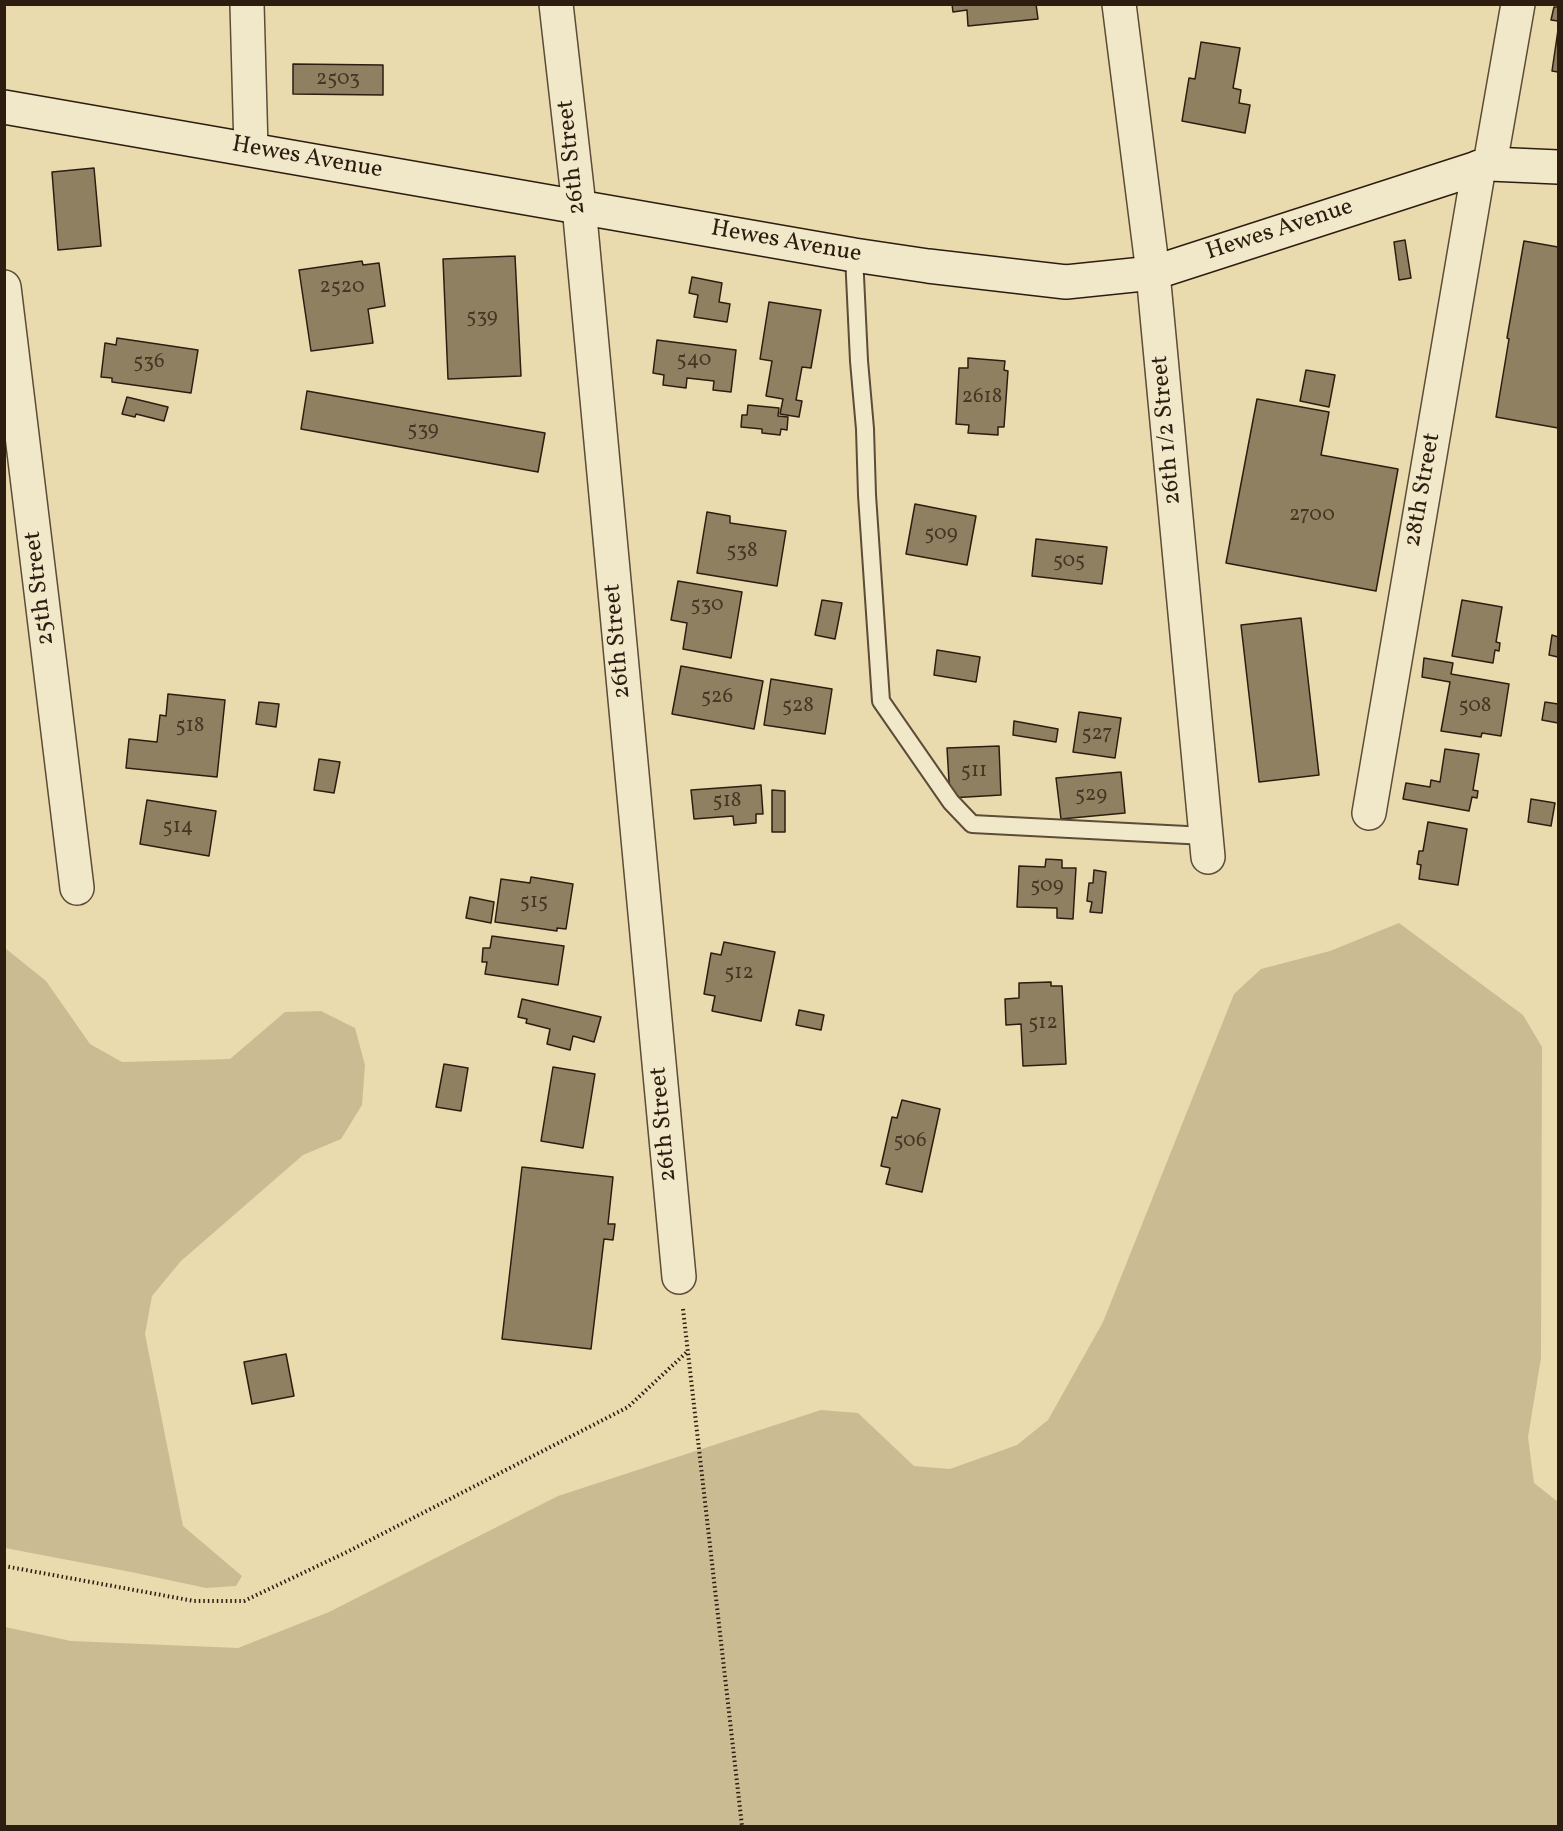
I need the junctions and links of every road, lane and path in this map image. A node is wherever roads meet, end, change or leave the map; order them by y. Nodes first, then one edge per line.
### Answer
1 (247, 4) edge
2 (556, 4) edge
3 (1119, 4) edge
4 (1518, 4) edge
5 (4, 107) edge
6 (251, 149) junction
7 (1485, 165) junction
8 (1558, 167) edge
9 (579, 206) junction
10 (854, 255) junction
11 (1153, 273) junction
12 (4, 287) edge
13 (1369, 813) dead end
14 (1207, 847) joint
15 (77, 888) dead end
16 (679, 1277) joint
17 (688, 1351) junction
18 (4, 1566) edge
19 (742, 1827) edge

1 - 6 street
2 - 9 street, 26th Street
3 - 11 street, 26th 1/2 Street
4 - 7 street, 28th Street
5 - 6 street, Hewes Avenue
6 - 9 street, Hewes Avenue
7 - 8 street, Hewes Avenue
7 - 11 street, Hewes Avenue
7 - 13 street, 28th Street
9 - 10 street, Hewes Avenue
9 - 16 street, 26th Street
10 - 11 street, Hewes Avenue
10 - 14 lane
11 - 14 street, 26th 1/2 Street
12 - 15 street, 25th Street
16 - 17 path
17 - 18 path
17 - 19 path

